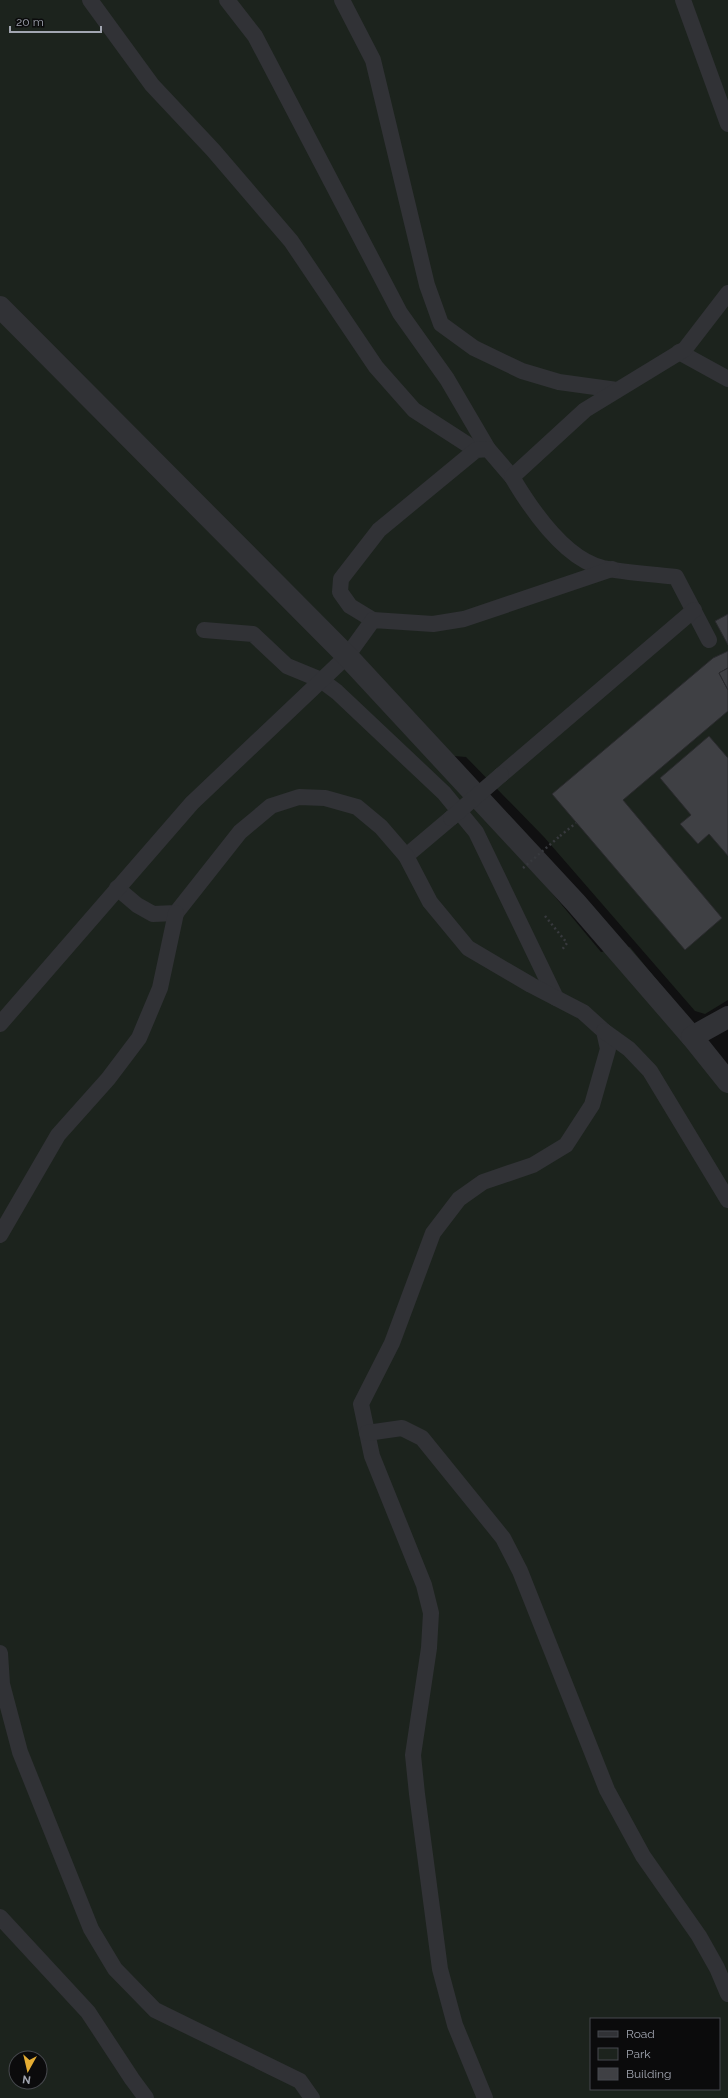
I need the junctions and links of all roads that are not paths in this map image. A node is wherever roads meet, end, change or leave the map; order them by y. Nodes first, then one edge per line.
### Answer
1 (90, 0) edge
2 (227, 0) edge
3 (342, 0) edge
4 (683, 0) edge
5 (728, 124) edge
6 (728, 293) edge
7 (0, 307) edge
8 (679, 352) junction
9 (728, 379) edge
10 (617, 390) junction
11 (482, 450) junction
12 (512, 477) junction
13 (612, 569) junction
14 (694, 610) junction
15 (373, 620) junction
16 (204, 630) dead end
17 (709, 640) dead end
18 (347, 656) junction
19 (321, 680) junction
20 (406, 856) junction
21 (117, 888) junction
22 (176, 913) junction
23 (556, 998) junction
24 (728, 1017) edge
25 (0, 1024) edge
26 (604, 1031) junction
27 (692, 1037) junction
28 (728, 1082) edge
29 (728, 1200) edge
30 (0, 1235) edge
31 (367, 1433) junction
32 (0, 1653) edge
33 (0, 1917) edge
34 (728, 1994) edge
35 (146, 2098) edge
36 (312, 2098) edge
37 (485, 2098) edge

1 - 11 lane
2 - 11 lane
3 - 10 lane
4 - 5 lane
6 - 8 lane
7 - 18 street
8 - 9 lane
8 - 10 lane
10 - 12 lane
11 - 12 lane
11 - 15 lane
12 - 13 lane
13 - 14 lane
13 - 15 lane
14 - 17 lane
14 - 20 lane, bridge
15 - 18 lane
16 - 19 lane
18 - 19 lane
18 - 27 street
19 - 21 lane
19 - 23 lane
20 - 22 lane
20 - 23 lane
21 - 22 lane
21 - 25 lane
22 - 30 lane
23 - 26 lane
24 - 27 street
26 - 29 lane
26 - 31 lane
27 - 28 street
31 - 34 lane
31 - 37 lane
32 - 36 lane
33 - 35 lane

